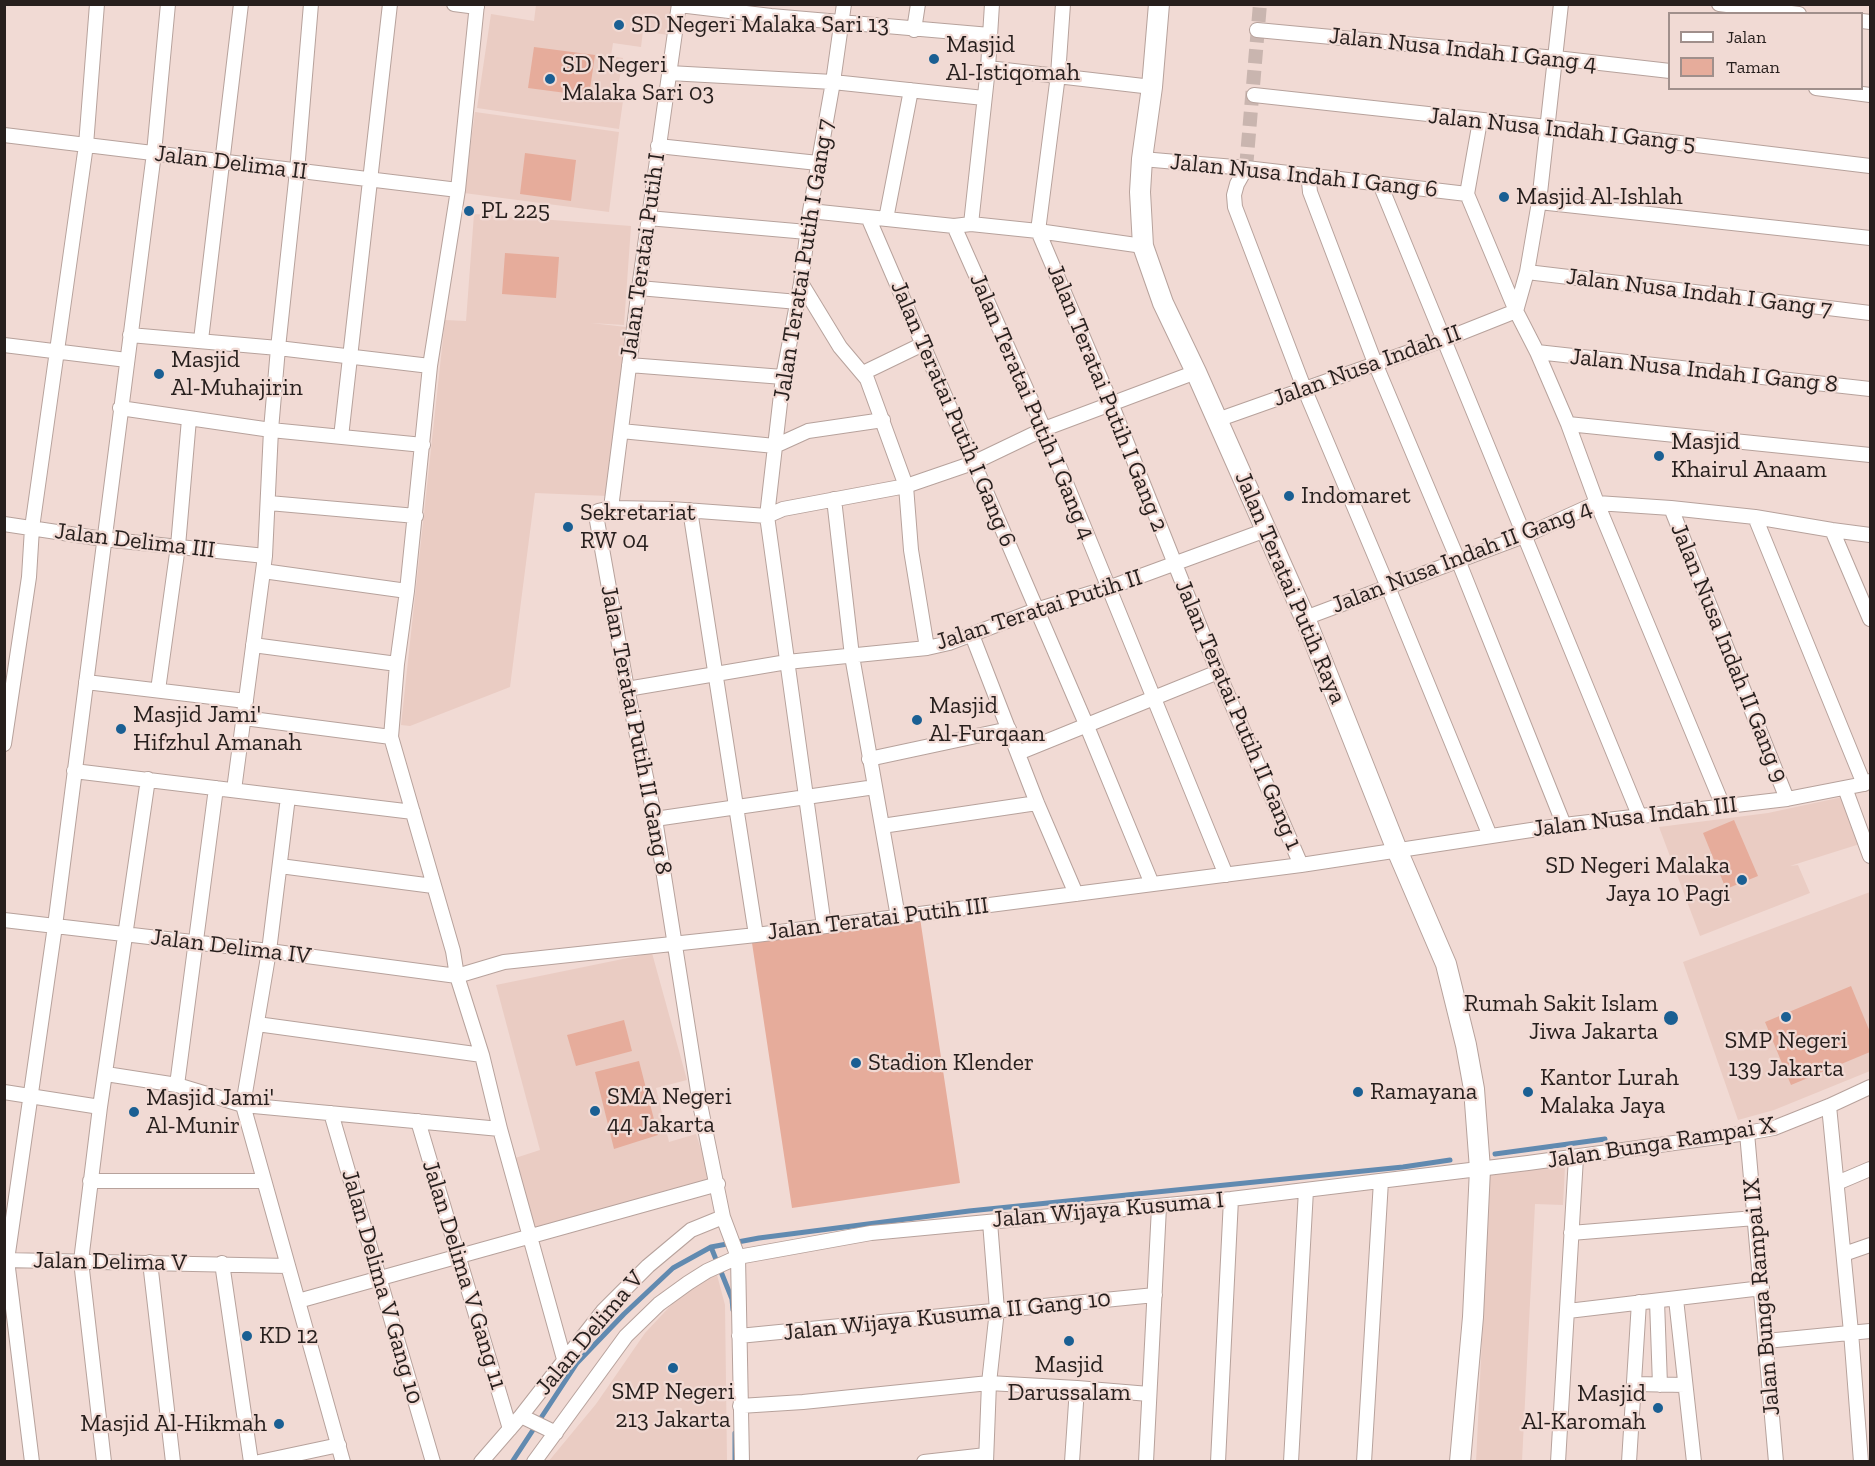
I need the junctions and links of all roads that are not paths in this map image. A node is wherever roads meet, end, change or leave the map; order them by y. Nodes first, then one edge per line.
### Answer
1 (97, 4) edge
2 (168, 4) edge
3 (241, 4) edge
4 (311, 4) edge
5 (390, 4) edge
6 (454, 4) edge
7 (844, 4) edge
8 (918, 4) edge
9 (992, 4) edge
10 (1063, 4) edge
11 (1159, 4) edge
12 (1561, 4) edge
13 (1719, 4) edge
14 (679, 5) edge
15 (477, 6) edge
16 (772, 10) edge
17 (1783, 12) edge
18 (842, 23) junction
19 (914, 30) junction
20 (1257, 30) dead end
21 (990, 35) junction
22 (1556, 58) junction
23 (988, 68) junction
24 (1668, 72) edge
25 (669, 73) junction
26 (1058, 75) junction
27 (833, 82) junction
28 (1152, 87) junction
29 (910, 90) junction
30 (1831, 90) edge
31 (1254, 95) dead end
32 (1870, 95) edge
33 (984, 98) junction
34 (1480, 120) junction
35 (1547, 127) junction
36 (4, 135) edge
37 (86, 145) junction
38 (658, 146) junction
39 (154, 153) junction
40 (1142, 159) junction
41 (223, 161) junction
42 (818, 163) junction
43 (1870, 166) edge
44 (1246, 168) junction
45 (297, 171) junction
46 (1311, 176) junction
47 (369, 179) junction
48 (1380, 184) junction
49 (458, 190) junction
50 (1467, 194) junction
51 (1539, 202) junction
52 (810, 212) junction
53 (868, 217) junction
54 (648, 218) junction
55 (886, 219) junction
56 (971, 225) junction
57 (954, 226) junction
58 (1038, 231) junction
59 (807, 232) junction
60 (1870, 238) edge
61 (1143, 246) junction
62 (1527, 272) junction
63 (801, 283) junction
64 (639, 288) junction
65 (798, 302) junction
66 (1516, 311) junction
67 (1870, 313) edge
68 (130, 334) junction
69 (201, 340) junction
70 (1443, 340) junction
71 (923, 344) junction
72 (4, 345) edge
73 (278, 348) junction
74 (56, 350) junction
75 (1537, 352) junction
76 (350, 356) junction
77 (127, 360) junction
78 (1375, 363) junction
79 (628, 365) junction
80 (430, 366) junction
81 (1196, 372) junction
82 (863, 373) junction
83 (783, 377) junction
84 (1304, 388) junction
85 (1870, 389) edge
86 (1111, 403) junction
87 (120, 408) junction
88 (189, 419) junction
89 (883, 420) junction
90 (1217, 420) junction
91 (1568, 424) junction
92 (1044, 429) junction
93 (271, 430) junction
94 (621, 431) junction
95 (341, 436) junction
96 (423, 445) junction
97 (776, 446) junction
98 (1870, 455) edge
99 (973, 463) junction
100 (906, 486) junction
101 (834, 499) junction
102 (269, 503) junction
103 (1597, 503) junction
104 (611, 508) junction
105 (1671, 508) junction
106 (690, 510) junction
107 (416, 516) junction
108 (767, 516) junction
109 (1755, 517) junction
110 (4, 524) edge
111 (32, 528) junction
112 (1266, 530) junction
113 (1832, 530) junction
114 (1870, 535) edge
115 (1524, 536) junction
116 (103, 539) junction
117 (178, 546) junction
118 (265, 556) junction
119 (1458, 560) junction
120 (1174, 565) junction
121 (263, 571) junction
122 (1388, 587) junction
123 (1108, 588) junction
124 (408, 591) junction
125 (1036, 610) junction
126 (1305, 618) junction
127 (1870, 619) edge
128 (972, 635) junction
129 (253, 645) junction
130 (927, 648) junction
131 (852, 656) junction
132 (787, 662) junction
133 (397, 664) junction
134 (1218, 672) junction
135 (716, 673) junction
136 (86, 682) junction
137 (627, 689) junction
138 (158, 690) junction
139 (1153, 698) junction
140 (246, 701) junction
141 (244, 718) junction
142 (1086, 724) junction
143 (1009, 729) junction
144 (392, 736) junction
145 (4, 744) edge
146 (1018, 753) junction
147 (869, 759) junction
148 (74, 771) junction
149 (148, 779) junction
150 (1867, 783) edge
151 (875, 787) junction
152 (216, 788) junction
153 (1845, 788) junction
154 (234, 790) junction
155 (288, 797) junction
156 (805, 798) junction
157 (1787, 799) junction
158 (1037, 803) junction
159 (1723, 806) junction
160 (737, 808) junction
161 (413, 812) junction
162 (1639, 815) junction
163 (655, 819) junction
164 (1564, 825) junction
165 (882, 826) junction
166 (1490, 836) junction
167 (1398, 850) junction
168 (1870, 856) edge
169 (1302, 865) junction
170 (280, 866) junction
171 (1226, 875) junction
172 (1152, 884) junction
173 (433, 886) junction
174 (1076, 894) junction
175 (898, 917) junction
176 (4, 920) edge
177 (55, 926) junction
178 (824, 926) junction
179 (126, 934) junction
180 (756, 935) junction
181 (197, 942) junction
182 (675, 944) junction
183 (269, 951) junction
184 (457, 976) junction
185 (257, 1024) junction
186 (482, 1055) junction
187 (106, 1074) junction
188 (177, 1085) junction
189 (1870, 1087) edge
190 (4, 1092) edge
191 (30, 1097) junction
192 (243, 1105) junction
193 (100, 1107) junction
194 (1829, 1107) junction
195 (331, 1113) junction
196 (418, 1121) junction
197 (500, 1129) junction
198 (1747, 1133) junction
199 (1576, 1156) junction
200 (1480, 1169) junction
201 (1870, 1169) edge
202 (90, 1181) junction
203 (264, 1181) junction
204 (1381, 1181) junction
205 (1837, 1182) junction
206 (718, 1184) junction
207 (1306, 1190) junction
208 (1231, 1199) junction
209 (1159, 1207) junction
210 (723, 1217) junction
211 (1755, 1218) junction
212 (990, 1222) junction
213 (1571, 1233) junction
214 (530, 1236) junction
215 (1870, 1245) edge
216 (737, 1253) junction
217 (1844, 1254) junction
218 (457, 1257) junction
219 (6, 1260) edge
220 (81, 1261) junction
221 (150, 1262) junction
222 (222, 1263) junction
223 (288, 1266) junction
224 (380, 1278) junction
225 (1762, 1288) junction
226 (1155, 1295) junction
227 (1676, 1299) junction
228 (298, 1301) junction
229 (1657, 1301) junction
230 (1639, 1302) junction
231 (997, 1310) junction
232 (1568, 1311) junction
233 (1870, 1331) edge
234 (1851, 1332) junction
235 (739, 1336) junction
236 (1766, 1341) junction
237 (564, 1359) junction
238 (989, 1383) junction
239 (1634, 1384) junction
240 (1660, 1385) junction
241 (1685, 1385) junction
242 (1077, 1388) junction
243 (1149, 1394) junction
244 (740, 1406) junction
245 (526, 1418) junction
246 (510, 1429) junction
247 (554, 1432) junction
248 (339, 1445) junction
249 (986, 1458) edge
250 (32, 1461) edge
251 (104, 1461) edge
252 (173, 1461) edge
253 (251, 1461) edge
254 (259, 1461) edge
255 (343, 1461) edge
256 (433, 1461) edge
257 (481, 1461) edge
258 (534, 1461) edge
259 (742, 1461) edge
260 (924, 1461) edge
261 (1072, 1461) edge
262 (1146, 1461) edge
263 (1218, 1461) edge
264 (1291, 1461) edge
265 (1364, 1461) edge
266 (1460, 1461) edge
267 (1558, 1461) edge
268 (1629, 1461) edge
269 (1694, 1461) edge
270 (1776, 1461) edge
271 (1861, 1461) edge

1 - 37 street
2 - 39 street
3 - 41 street
4 - 45 street
5 - 47 street
6 - 15 street
7 - 18 street, Jalan Teratai Putih I Gang 7
8 - 19 street
9 - 21 street
10 - 26 street
11 - 28 street, Jalan Teratai Putih Raya
12 - 22 street
13 - 17 street
14 - 16 street, Jalan Teratai Putih I
14 - 25 street, Jalan Teratai Putih I
15 - 49 street
16 - 18 street, Jalan Teratai Putih I
18 - 19 street, Jalan Teratai Putih I
18 - 27 street, Jalan Teratai Putih I Gang 7
19 - 21 street, Jalan Teratai Putih I
20 - 22 street, Jalan Nusa Indah I Gang 4
21 - 23 street
22 - 24 street, Jalan Nusa Indah I Gang 4
22 - 35 street
23 - 26 street
23 - 33 street
25 - 27 street
25 - 38 street, Jalan Teratai Putih I
26 - 28 street
26 - 58 street
27 - 29 street
27 - 42 street, Jalan Teratai Putih I Gang 7
28 - 40 street, Jalan Teratai Putih Raya
29 - 33 street
29 - 55 street
30 - 32 street
31 - 34 street, Jalan Nusa Indah I Gang 5
33 - 56 street
34 - 35 street, Jalan Nusa Indah I Gang 5
34 - 50 street
35 - 43 street, Jalan Nusa Indah I Gang 5
35 - 51 street
36 - 37 street, Jalan Delima II
37 - 39 street, Jalan Delima II
37 - 74 street
38 - 42 street
38 - 54 street, Jalan Teratai Putih I
39 - 41 street, Jalan Delima II
39 - 68 street
40 - 44 street, Jalan Nusa Indah I Gang 6
40 - 61 street, Jalan Teratai Putih Raya
41 - 45 street, Jalan Delima II
41 - 69 street
42 - 52 street, Jalan Teratai Putih I Gang 7
44 - 46 street, Jalan Nusa Indah I Gang 6
44 - 84 street
45 - 47 street, Jalan Delima II
45 - 73 street
46 - 48 street, Jalan Nusa Indah I Gang 6
46 - 78 street
47 - 49 street, Jalan Delima II
47 - 76 street
48 - 50 street, Jalan Nusa Indah I Gang 6
48 - 70 street
49 - 80 street
50 - 66 street
51 - 60 street
51 - 62 street
52 - 53 street
52 - 59 street, Jalan Teratai Putih I Gang 7
53 - 55 street
53 - 71 street, Jalan Teratai Putih I Gang 6
54 - 59 street
54 - 64 street, Jalan Teratai Putih I
55 - 57 street
56 - 57 street
56 - 58 street
57 - 92 street, Jalan Teratai Putih I Gang 4
58 - 61 street
58 - 86 street, Jalan Teratai Putih I Gang 2
59 - 63 street, Jalan Teratai Putih I Gang 7
61 - 81 street, Jalan Teratai Putih Raya
62 - 66 street
62 - 67 street, Jalan Nusa Indah I Gang 7
63 - 65 street, Jalan Teratai Putih I Gang 7
63 - 82 street
64 - 65 street
64 - 79 street, Jalan Teratai Putih I
65 - 83 street, Jalan Teratai Putih I Gang 7
66 - 70 street, Jalan Nusa Indah II
66 - 75 street
68 - 69 street
68 - 77 street
69 - 73 street
70 - 78 street, Jalan Nusa Indah II
70 - 115 street
71 - 82 street
71 - 99 street, Jalan Teratai Putih I Gang 6
72 - 74 street
73 - 76 street
73 - 93 street
74 - 77 street
74 - 111 street
75 - 85 street, Jalan Nusa Indah I Gang 8
75 - 91 street
76 - 80 street
76 - 95 street
77 - 87 street
78 - 84 street, Jalan Nusa Indah II
78 - 119 street
79 - 83 street
79 - 94 street, Jalan Teratai Putih I
80 - 96 street
81 - 86 street
81 - 90 street, Jalan Teratai Putih Raya
82 - 89 street
83 - 97 street, Jalan Teratai Putih I Gang 7
84 - 90 street, Jalan Nusa Indah II
84 - 122 street
86 - 92 street
86 - 120 street, Jalan Teratai Putih I Gang 2
87 - 88 street
87 - 116 street
88 - 93 street
88 - 117 street
89 - 97 street
89 - 100 street
90 - 112 street, Jalan Teratai Putih Raya
91 - 98 street
91 - 103 street
92 - 99 street
92 - 123 street, Jalan Teratai Putih I Gang 4
93 - 95 street
93 - 102 street
94 - 97 street
94 - 104 street, Jalan Teratai Putih I
95 - 96 street
96 - 107 street
97 - 108 street, Jalan Teratai Putih I Gang 7
99 - 100 street
99 - 125 street, Jalan Teratai Putih I Gang 6
100 - 101 street
100 - 130 street
101 - 108 street
101 - 131 street
102 - 107 street
102 - 118 street
103 - 105 street, Jalan Nusa Indah II Gang 4
103 - 115 street, Jalan Nusa Indah II Gang 4
103 - 159 street
104 - 106 street
104 - 137 street, Jalan Teratai Putih II Gang 8
105 - 109 street, Jalan Nusa Indah II Gang 4
105 - 157 street, Jalan Nusa Indah II Gang 9
106 - 108 street
106 - 135 street
107 - 124 street
108 - 132 street, Jalan Teratai Putih I Gang 7
109 - 113 street, Jalan Nusa Indah II Gang 4
109 - 150 street
110 - 111 street, Jalan Delima III
111 - 116 street, Jalan Delima III
111 - 145 street
112 - 120 street, Jalan Teratai Putih II
112 - 126 street, Jalan Teratai Putih Raya
113 - 114 street, Jalan Nusa Indah II Gang 4
113 - 127 street
115 - 119 street, Jalan Nusa Indah II Gang 4
115 - 162 street
116 - 117 street, Jalan Delima III
116 - 136 street
117 - 118 street, Jalan Delima III
117 - 138 street
118 - 121 street
119 - 122 street, Jalan Nusa Indah II Gang 4
119 - 164 street
120 - 123 street, Jalan Teratai Putih II
120 - 134 street, Jalan Teratai Putih II Gang 1
121 - 124 street
121 - 129 street
122 - 126 street, Jalan Nusa Indah II Gang 4
122 - 166 street
123 - 125 street, Jalan Teratai Putih II
123 - 139 street, Jalan Teratai Putih I Gang 4
124 - 133 street
125 - 128 street, Jalan Teratai Putih II
125 - 142 street, Jalan Teratai Putih I Gang 6
126 - 167 street, Jalan Teratai Putih Raya
128 - 130 street, Jalan Teratai Putih II
128 - 143 street
129 - 133 street
129 - 140 street
130 - 131 street, Jalan Teratai Putih II
131 - 132 street, Jalan Teratai Putih II
131 - 147 street
132 - 135 street, Jalan Teratai Putih II
132 - 156 street, Jalan Teratai Putih I Gang 7
133 - 144 street
134 - 139 street
134 - 169 street, Jalan Teratai Putih II Gang 1
135 - 137 street, Jalan Teratai Putih II
135 - 160 street
136 - 138 street
136 - 148 street
137 - 163 street, Jalan Teratai Putih II Gang 8
138 - 140 street
139 - 142 street
139 - 171 street, Jalan Teratai Putih I Gang 4
140 - 141 street
141 - 144 street
141 - 154 street
142 - 146 street
142 - 172 street, Jalan Teratai Putih I Gang 6
143 - 146 street
143 - 147 street
144 - 161 street
146 - 158 street
147 - 151 street
148 - 149 street
148 - 177 street
149 - 152 street
149 - 179 street
150 - 153 street, Jalan Nusa Indah III
151 - 156 street
151 - 165 street
152 - 154 street
152 - 181 street
153 - 157 street, Jalan Nusa Indah III
153 - 168 street
154 - 155 street
155 - 161 street
155 - 170 street
156 - 160 street
156 - 178 street, Jalan Teratai Putih I Gang 7
157 - 159 street, Jalan Nusa Indah III
158 - 165 street
158 - 174 street
159 - 162 street, Jalan Nusa Indah III
160 - 163 street
160 - 180 street
161 - 173 street
162 - 164 street, Jalan Nusa Indah III
163 - 182 street, Jalan Teratai Putih II Gang 8
164 - 166 street, Jalan Nusa Indah III
165 - 175 street
166 - 167 street, Jalan Nusa Indah III
167 - 169 street, Jalan Teratai Putih III
167 - 200 street, Jalan Teratai Putih Raya
169 - 171 street, Jalan Teratai Putih III
170 - 173 street
170 - 183 street
171 - 172 street, Jalan Teratai Putih III
172 - 174 street, Jalan Teratai Putih III
173 - 184 street
174 - 175 street, Jalan Teratai Putih III
175 - 178 street, Jalan Teratai Putih III
176 - 177 street, Jalan Delima IV
177 - 179 street, Jalan Delima IV
177 - 191 street
178 - 180 street, Jalan Teratai Putih III
179 - 181 street, Jalan Delima IV
179 - 187 street
180 - 182 street, Jalan Teratai Putih III
181 - 183 street, Jalan Delima IV
181 - 188 street
182 - 184 street, Jalan Teratai Putih III
182 - 206 street
183 - 184 street, Jalan Delima IV
183 - 185 street
184 - 186 street
185 - 186 street
185 - 192 street
186 - 197 street
187 - 188 street
187 - 193 street
188 - 192 street
189 - 194 street, Jalan Bunga Rampai X
190 - 191 street
191 - 193 street
191 - 219 street
192 - 195 street
192 - 203 street
193 - 202 street
194 - 198 street, Jalan Bunga Rampai X
194 - 205 street
195 - 196 street
195 - 224 street, Jalan Delima V Gang 10
196 - 197 street
196 - 218 street, Jalan Delima V Gang 11
197 - 214 street
198 - 199 street, Jalan Bunga Rampai X
198 - 211 street, Jalan Bunga Rampai IX
199 - 200 street, Jalan Bunga Rampai X
199 - 213 street
200 - 204 street, Jalan Wijaya Kusuma I
200 - 266 street, Jalan Teratai Putih Raya
201 - 205 street
202 - 203 street
202 - 220 street
203 - 223 street
204 - 207 street, Jalan Wijaya Kusuma I
204 - 265 street
205 - 217 street
206 - 210 street
206 - 214 street
207 - 208 street, Jalan Wijaya Kusuma I
207 - 264 street
208 - 209 street, Jalan Wijaya Kusuma I
208 - 263 street
209 - 212 street, Jalan Wijaya Kusuma I
209 - 226 street
210 - 216 street
210 - 237 street, Jalan Delima V
211 - 213 street
211 - 225 street, Jalan Bunga Rampai IX
212 - 216 street, Jalan Wijaya Kusuma I
212 - 231 street
213 - 232 street
214 - 218 street
214 - 237 street
215 - 217 street
216 - 235 street
216 - 247 street, Jalan Wijaya Kusuma I
217 - 234 street
218 - 224 street
218 - 246 street, Jalan Delima V Gang 11
219 - 220 street, Jalan Delima V
219 - 250 street
220 - 221 street, Jalan Delima V
220 - 251 street
221 - 222 street, Jalan Delima V
221 - 252 street
222 - 223 street, Jalan Delima V
222 - 253 street
223 - 228 street
224 - 228 street
224 - 256 street, Jalan Delima V Gang 10
225 - 227 street
225 - 236 street, Jalan Bunga Rampai IX
226 - 231 street, Jalan Wijaya Kusuma II Gang 10
226 - 243 street
227 - 229 street
227 - 241 street
228 - 248 street
229 - 230 street
229 - 240 street
230 - 232 street
230 - 239 street
231 - 235 street, Jalan Wijaya Kusuma II Gang 10
231 - 238 street
232 - 267 street
233 - 234 street
234 - 236 street
234 - 271 street
235 - 244 street
236 - 270 street, Jalan Bunga Rampai IX
237 - 245 street, Jalan Delima V
238 - 242 street
238 - 244 street
238 - 249 street
239 - 240 street
239 - 268 street
240 - 241 street
241 - 269 street
242 - 243 street
242 - 261 street
243 - 262 street
244 - 259 street
245 - 246 street, Jalan Delima V
245 - 247 street, Jalan Delima V
246 - 257 street, Jalan Delima V
247 - 258 street, Jalan Wijaya Kusuma I
248 - 254 street
248 - 255 street
249 - 260 street

